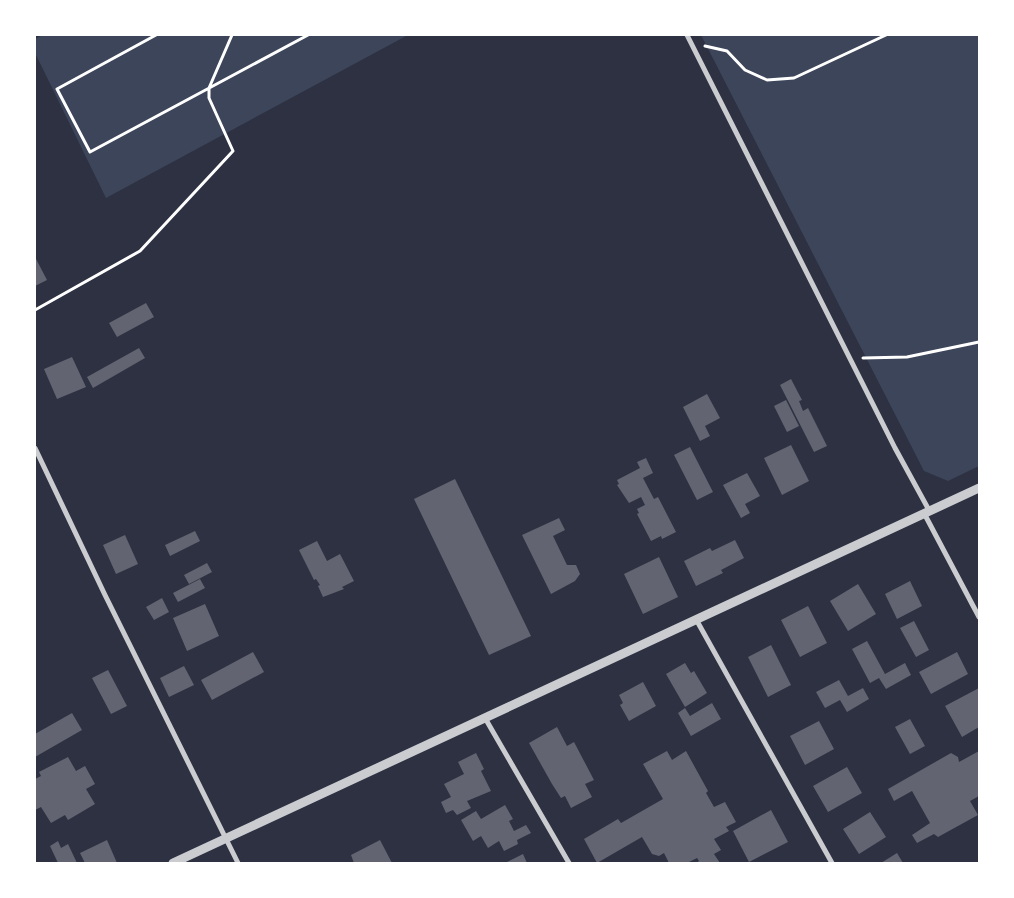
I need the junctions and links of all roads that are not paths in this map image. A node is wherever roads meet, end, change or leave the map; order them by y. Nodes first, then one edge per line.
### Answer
1 (687, 35) edge
2 (35, 448) edge
3 (979, 488) edge
4 (928, 514) junction
5 (979, 617) edge
6 (696, 620) junction
7 (485, 718) junction
8 (224, 838) junction
9 (173, 863) edge
10 (238, 863) edge
11 (569, 863) edge
12 (832, 863) edge

1 - 4 street
2 - 8 street
3 - 4 street
4 - 5 street
4 - 6 street
6 - 7 street
6 - 12 street
7 - 8 street
7 - 11 street
8 - 9 street
8 - 10 street

